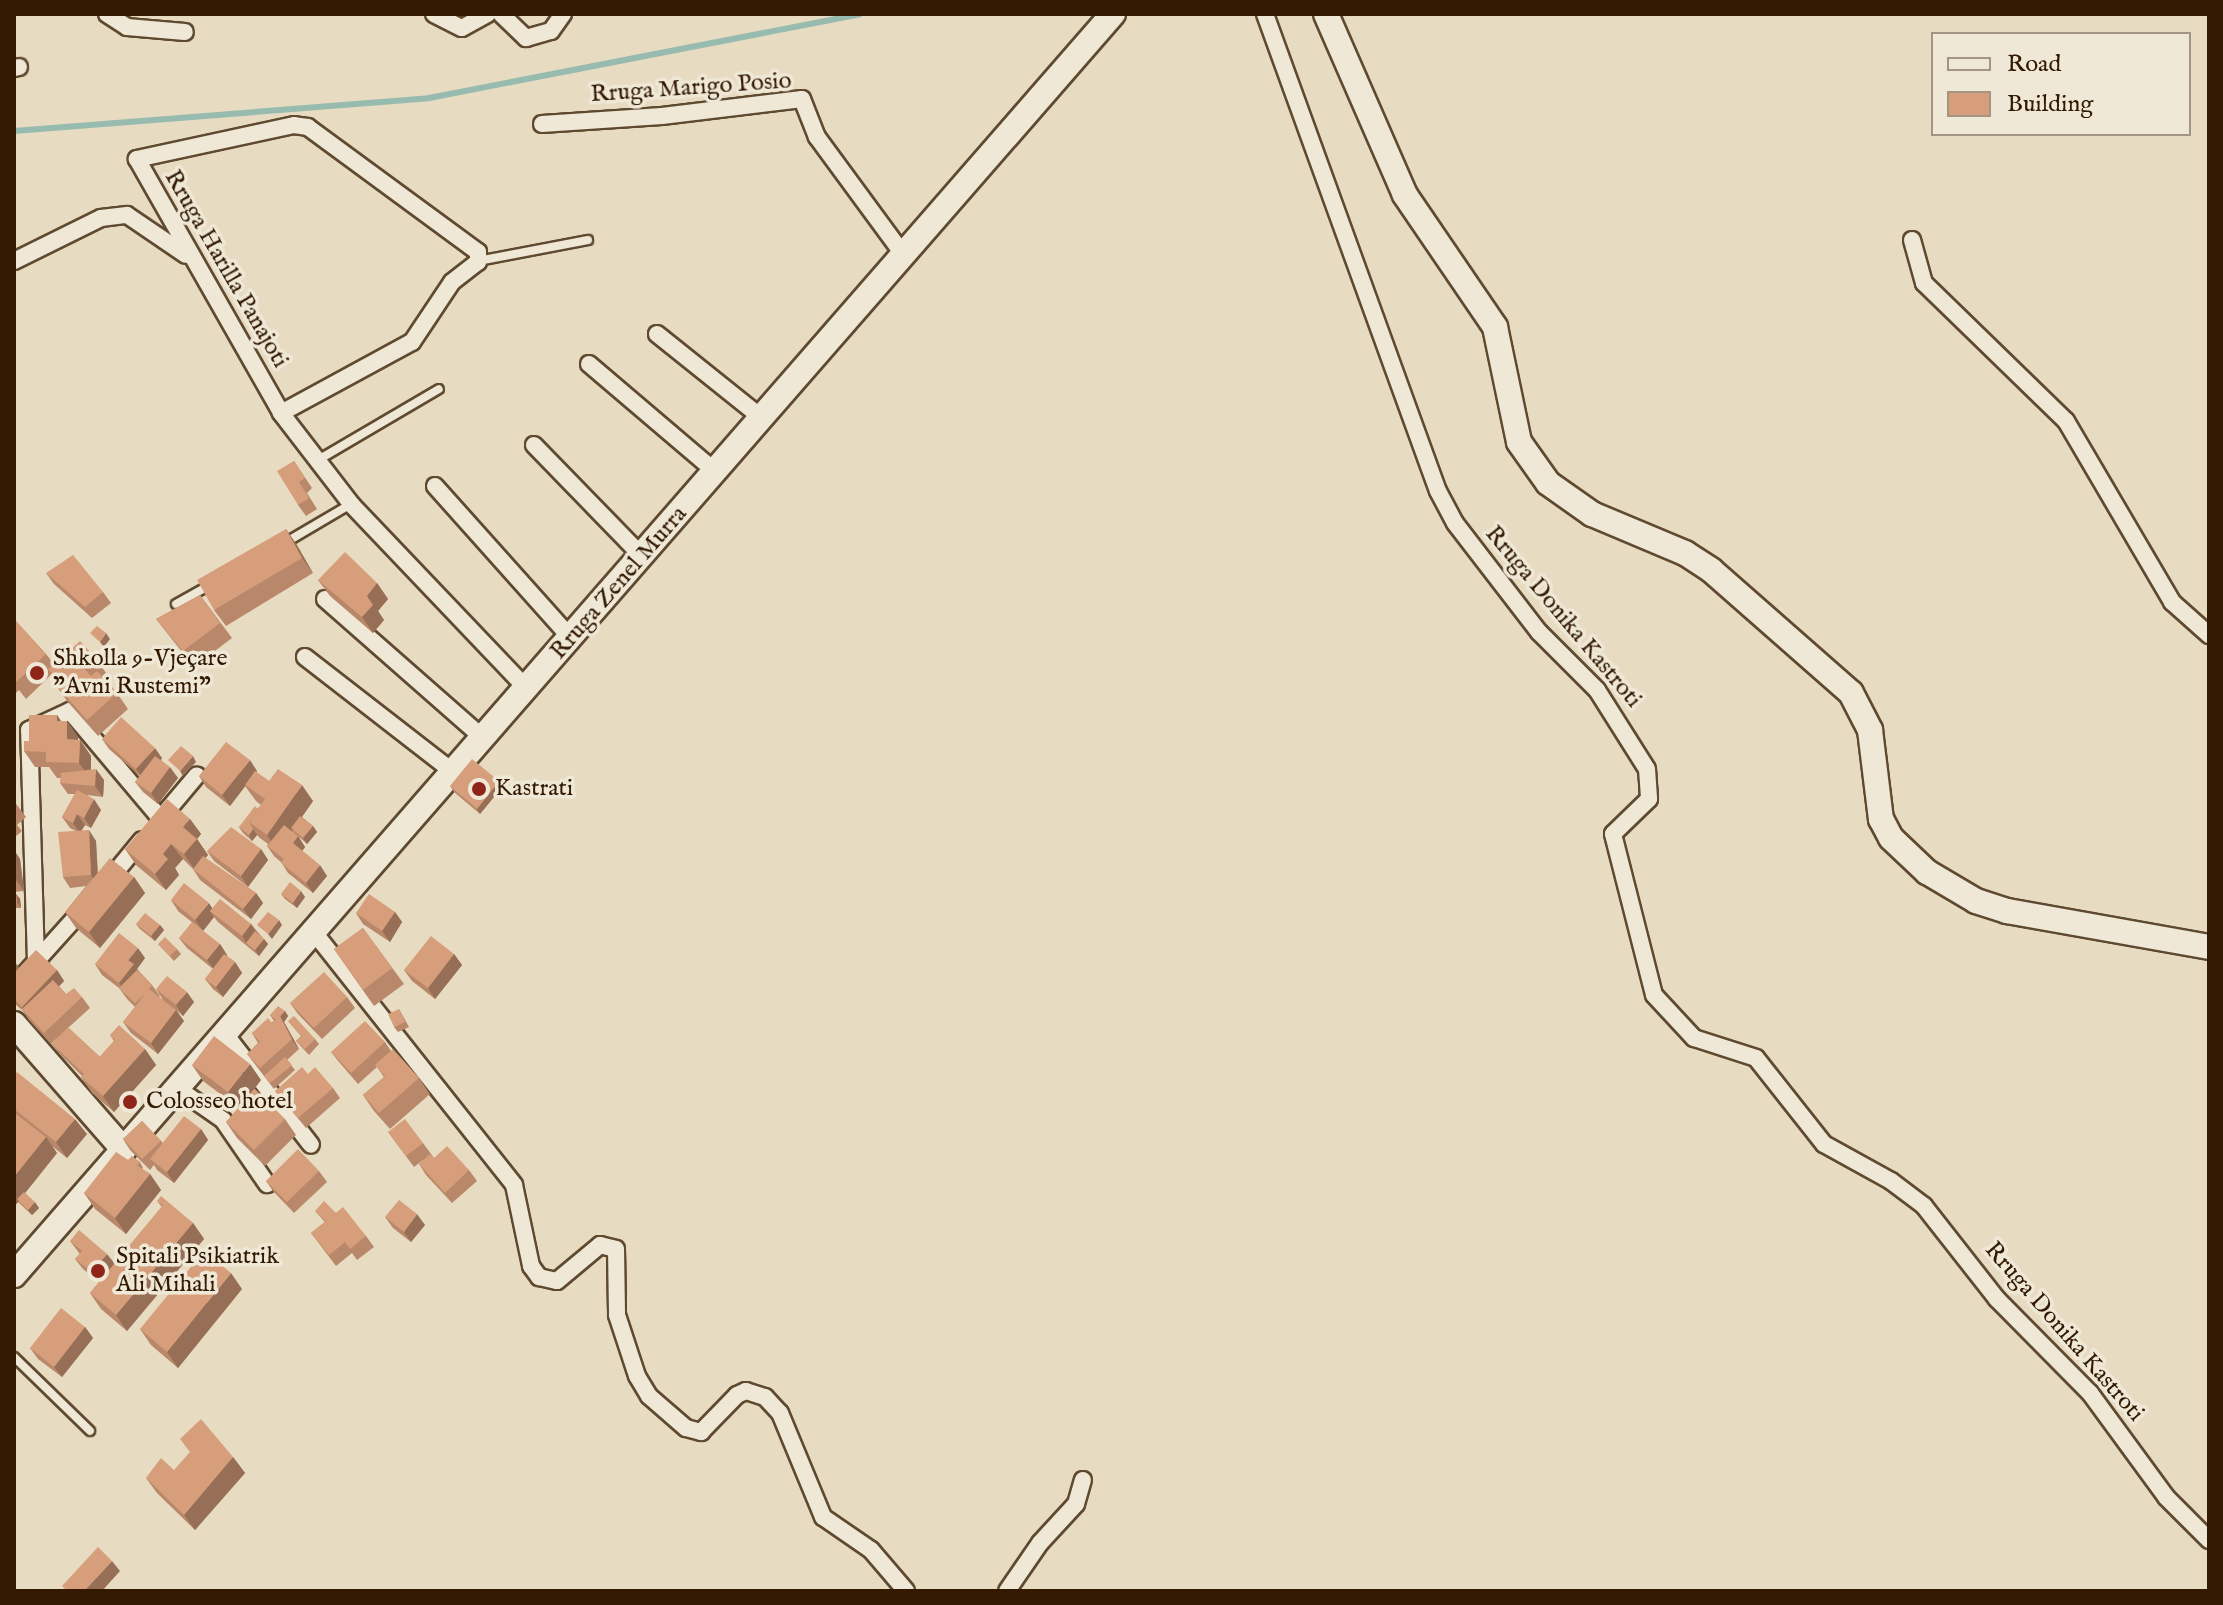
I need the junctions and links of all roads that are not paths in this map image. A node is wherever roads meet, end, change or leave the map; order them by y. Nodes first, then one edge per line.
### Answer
1 (107, 14) edge
2 (434, 14) edge
3 (487, 14) edge
4 (501, 14) edge
5 (563, 14) edge
6 (1113, 14) edge
7 (1265, 14) edge
8 (1326, 14) edge
9 (185, 32) dead end
10 (542, 124) dead end
11 (588, 240) dead end
12 (1912, 240) dead end
13 (189, 256) junction
14 (905, 257) junction
15 (14, 261) edge
16 (478, 262) junction
17 (657, 334) dead end
18 (589, 364) dead end
19 (439, 389) dead end
20 (281, 413) junction
21 (763, 419) junction
22 (534, 445) dead end
23 (318, 460) junction
24 (716, 472) junction
25 (435, 486) dead end
26 (351, 504) junction
27 (273, 549) edge
28 (643, 557) junction
29 (225, 576) edge
30 (325, 599) edge
31 (176, 604) edge
32 (2209, 635) edge
33 (572, 639) junction
34 (305, 657) dead end
35 (526, 688) junction
36 (482, 737) junction
37 (452, 771) junction
38 (197, 775) edge
39 (160, 818) junction
40 (313, 931) junction
41 (2209, 947) edge
42 (36, 962) junction
43 (14, 986) edge
44 (14, 1024) edge
45 (225, 1034) junction
46 (177, 1088) junction
47 (311, 1145) dead end
48 (124, 1150) junction
49 (267, 1184) edge
50 (14, 1275) edge
51 (14, 1357) edge
52 (90, 1431) dead end
53 (1083, 1480) dead end
54 (2209, 1540) edge
55 (906, 1591) edge
56 (1007, 1591) edge

1 - 9 street
2 - 3 street
4 - 5 street
6 - 14 main road, Rruga Zenel Murra
7 - 54 street, Rruga Donika Kastroti
8 - 41 main road
10 - 14 street, Rruga Marigo Posio
11 - 16 lane
12 - 32 street
13 - 15 street
13 - 16 street, Rruga Harilla Panajoti
13 - 20 street, Rruga Harilla Panajoti
14 - 21 main road, Rruga Zenel Murra
16 - 20 street
17 - 21 street
18 - 24 street
19 - 23 lane
20 - 23 street, Rruga Harilla Panajoti
21 - 24 main road, Rruga Zenel Murra
22 - 28 street
23 - 26 street, Rruga Harilla Panajoti
24 - 28 main road, Rruga Zenel Murra
25 - 33 street
26 - 27 lane
26 - 35 street, Rruga Harilla Panajoti
28 - 33 main road, Rruga Zenel Murra
29 - 31 lane
30 - 36 street
33 - 35 main road, Rruga Zenel Murra
34 - 37 street
35 - 36 main road, Rruga Zenel Murra
36 - 37 main road, Rruga Zenel Murra
37 - 40 main road, Rruga Zenel Murra
38 - 39 street
39 - 42 street
39 - 42 street
40 - 45 main road, Rruga Zenel Murra
40 - 55 street
42 - 43 street
44 - 48 main road
45 - 46 main road, Rruga Zenel Murra
45 - 47 street
46 - 48 main road, Rruga Zenel Murra
46 - 49 street
48 - 50 main road, Rruga Zenel Murra
51 - 52 lane
53 - 56 street

